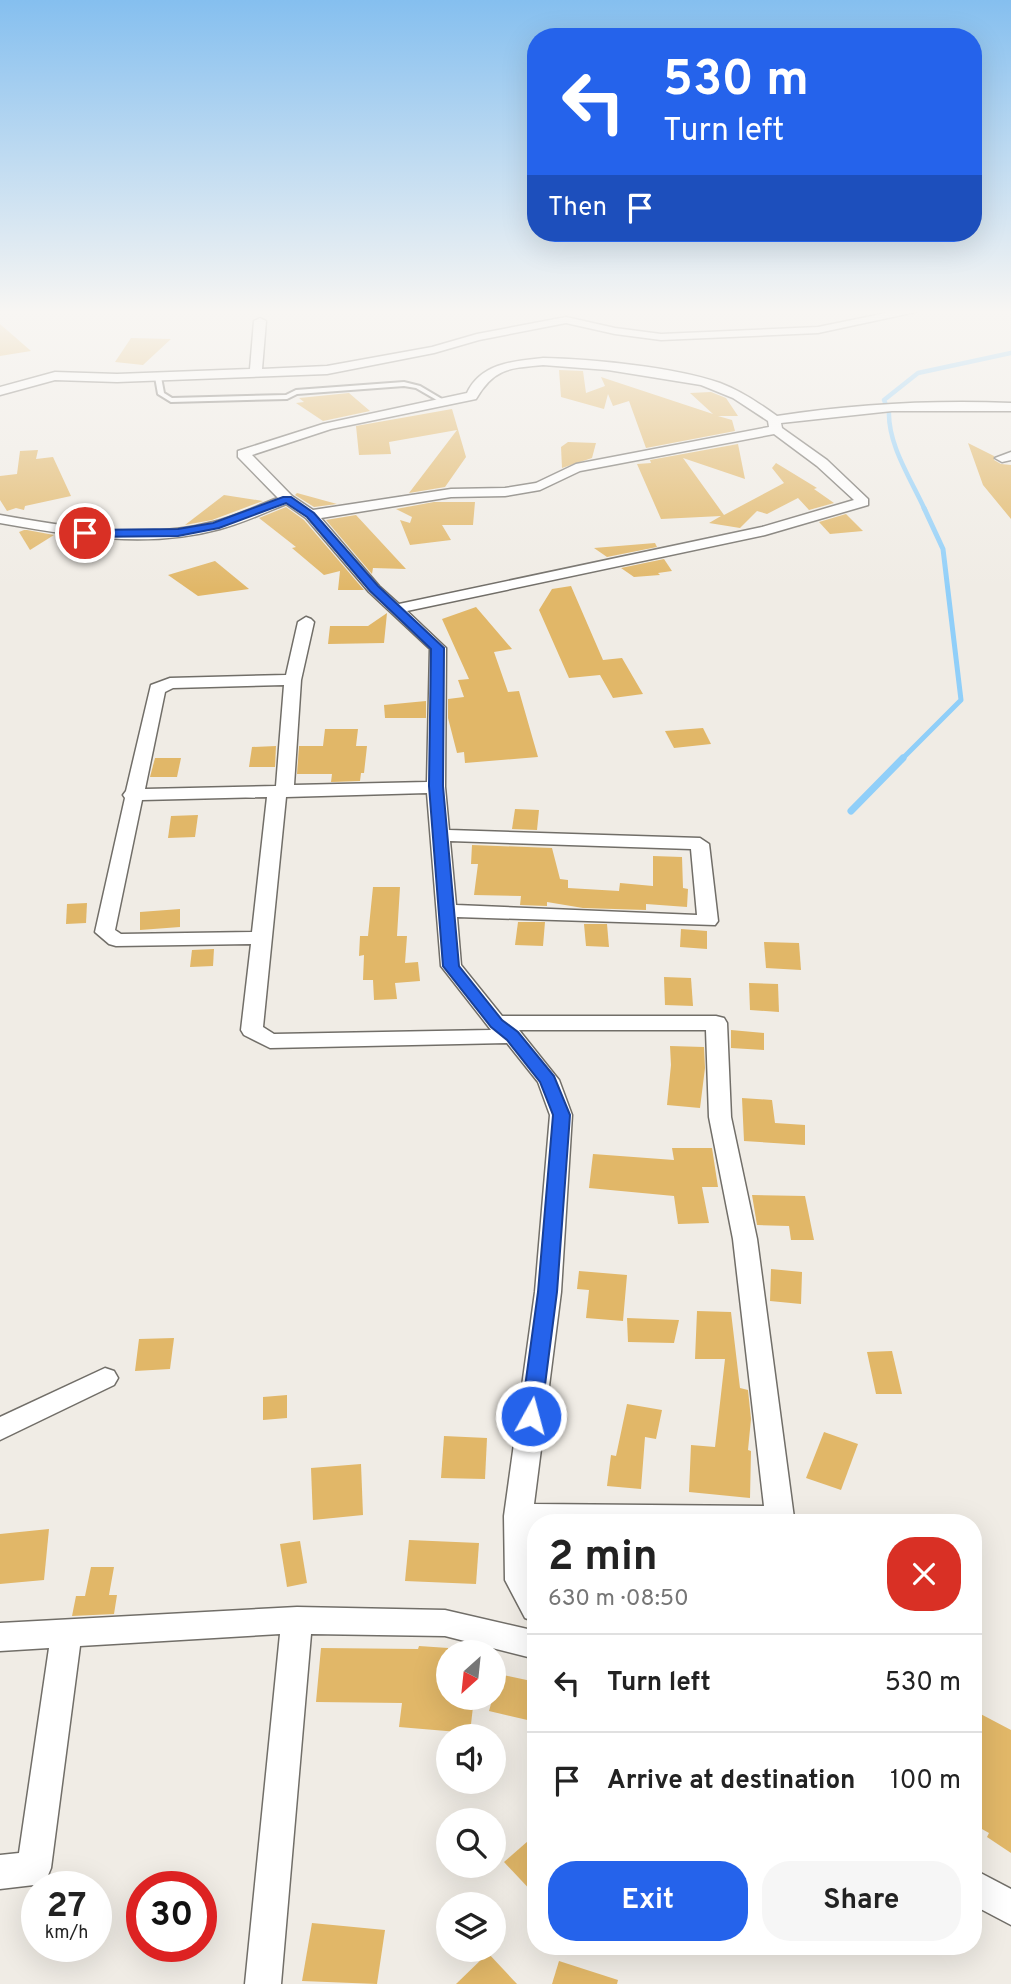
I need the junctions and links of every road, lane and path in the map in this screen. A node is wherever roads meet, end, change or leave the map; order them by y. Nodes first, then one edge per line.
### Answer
1 (436, 404) edge
2 (752, 404) edge
3 (1011, 407) edge
4 (775, 425) junction
5 (287, 499) junction
6 (311, 515) junction
7 (0, 519) edge
8 (395, 609) junction
9 (306, 622) dead end
10 (293, 680) junction
11 (436, 786) junction
12 (281, 792) junction
13 (132, 795) junction
14 (439, 835) junction
15 (446, 911) junction
16 (261, 938) junction
17 (505, 1030) junction
18 (105, 1378) dead end
19 (5, 1421) edge
20 (779, 1514) edge
21 (518, 1516) junction
22 (527, 1516) edge
23 (527, 1593) edge
24 (297, 1620) junction
25 (66, 1634) junction
26 (0, 1637) edge
27 (527, 1643) edge
28 (0, 1872) edge
29 (982, 1891) edge
30 (1011, 1908) edge
31 (263, 1984) edge

1 - 5 street
2 - 4 street
3 - 4 street
4 - 6 street
4 - 8 street
5 - 6 street
5 - 7 street
6 - 8 street
8 - 11 street
9 - 10 street
10 - 12 street
10 - 13 street
11 - 12 street
11 - 14 street
12 - 13 street
12 - 16 street
13 - 16 street
14 - 15 street
14 - 15 street
15 - 17 street
16 - 17 street
17 - 20 street
17 - 21 street
18 - 19 street
21 - 22 street
21 - 23 street
24 - 25 street
24 - 27 street
24 - 31 street
25 - 26 street
25 - 28 street
29 - 30 street

